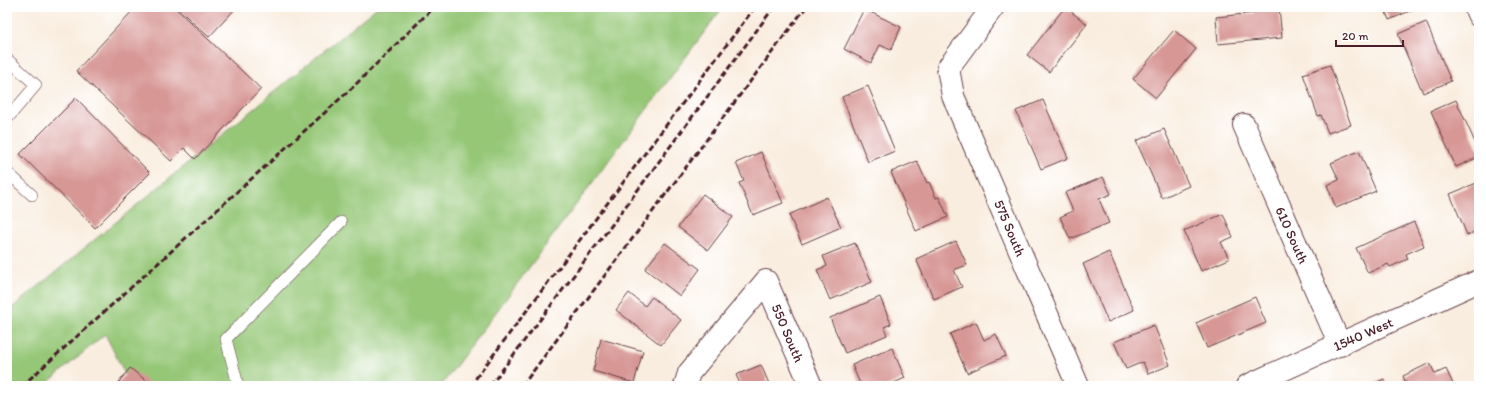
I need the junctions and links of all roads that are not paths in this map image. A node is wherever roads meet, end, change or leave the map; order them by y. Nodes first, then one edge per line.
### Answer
1 (993, 7) edge
2 (1475, 7) edge
3 (1479, 16) edge
4 (7, 59) edge
5 (7, 119) edge
6 (1244, 125) dead end
7 (7, 172) edge
8 (32, 195) dead end
9 (341, 222) dead end
10 (1479, 281) edge
11 (1340, 345) junction
12 (236, 386) edge
13 (685, 386) edge
14 (811, 386) edge
15 (1078, 386) edge
16 (1247, 386) edge

1 - 15 street, 575 South
2 - 3 street
4 - 5 lane
6 - 11 street, 610 South
7 - 8 lane
9 - 12 lane
10 - 11 street, 1540 West
11 - 16 street, 1540 West
13 - 14 street, 550 South

